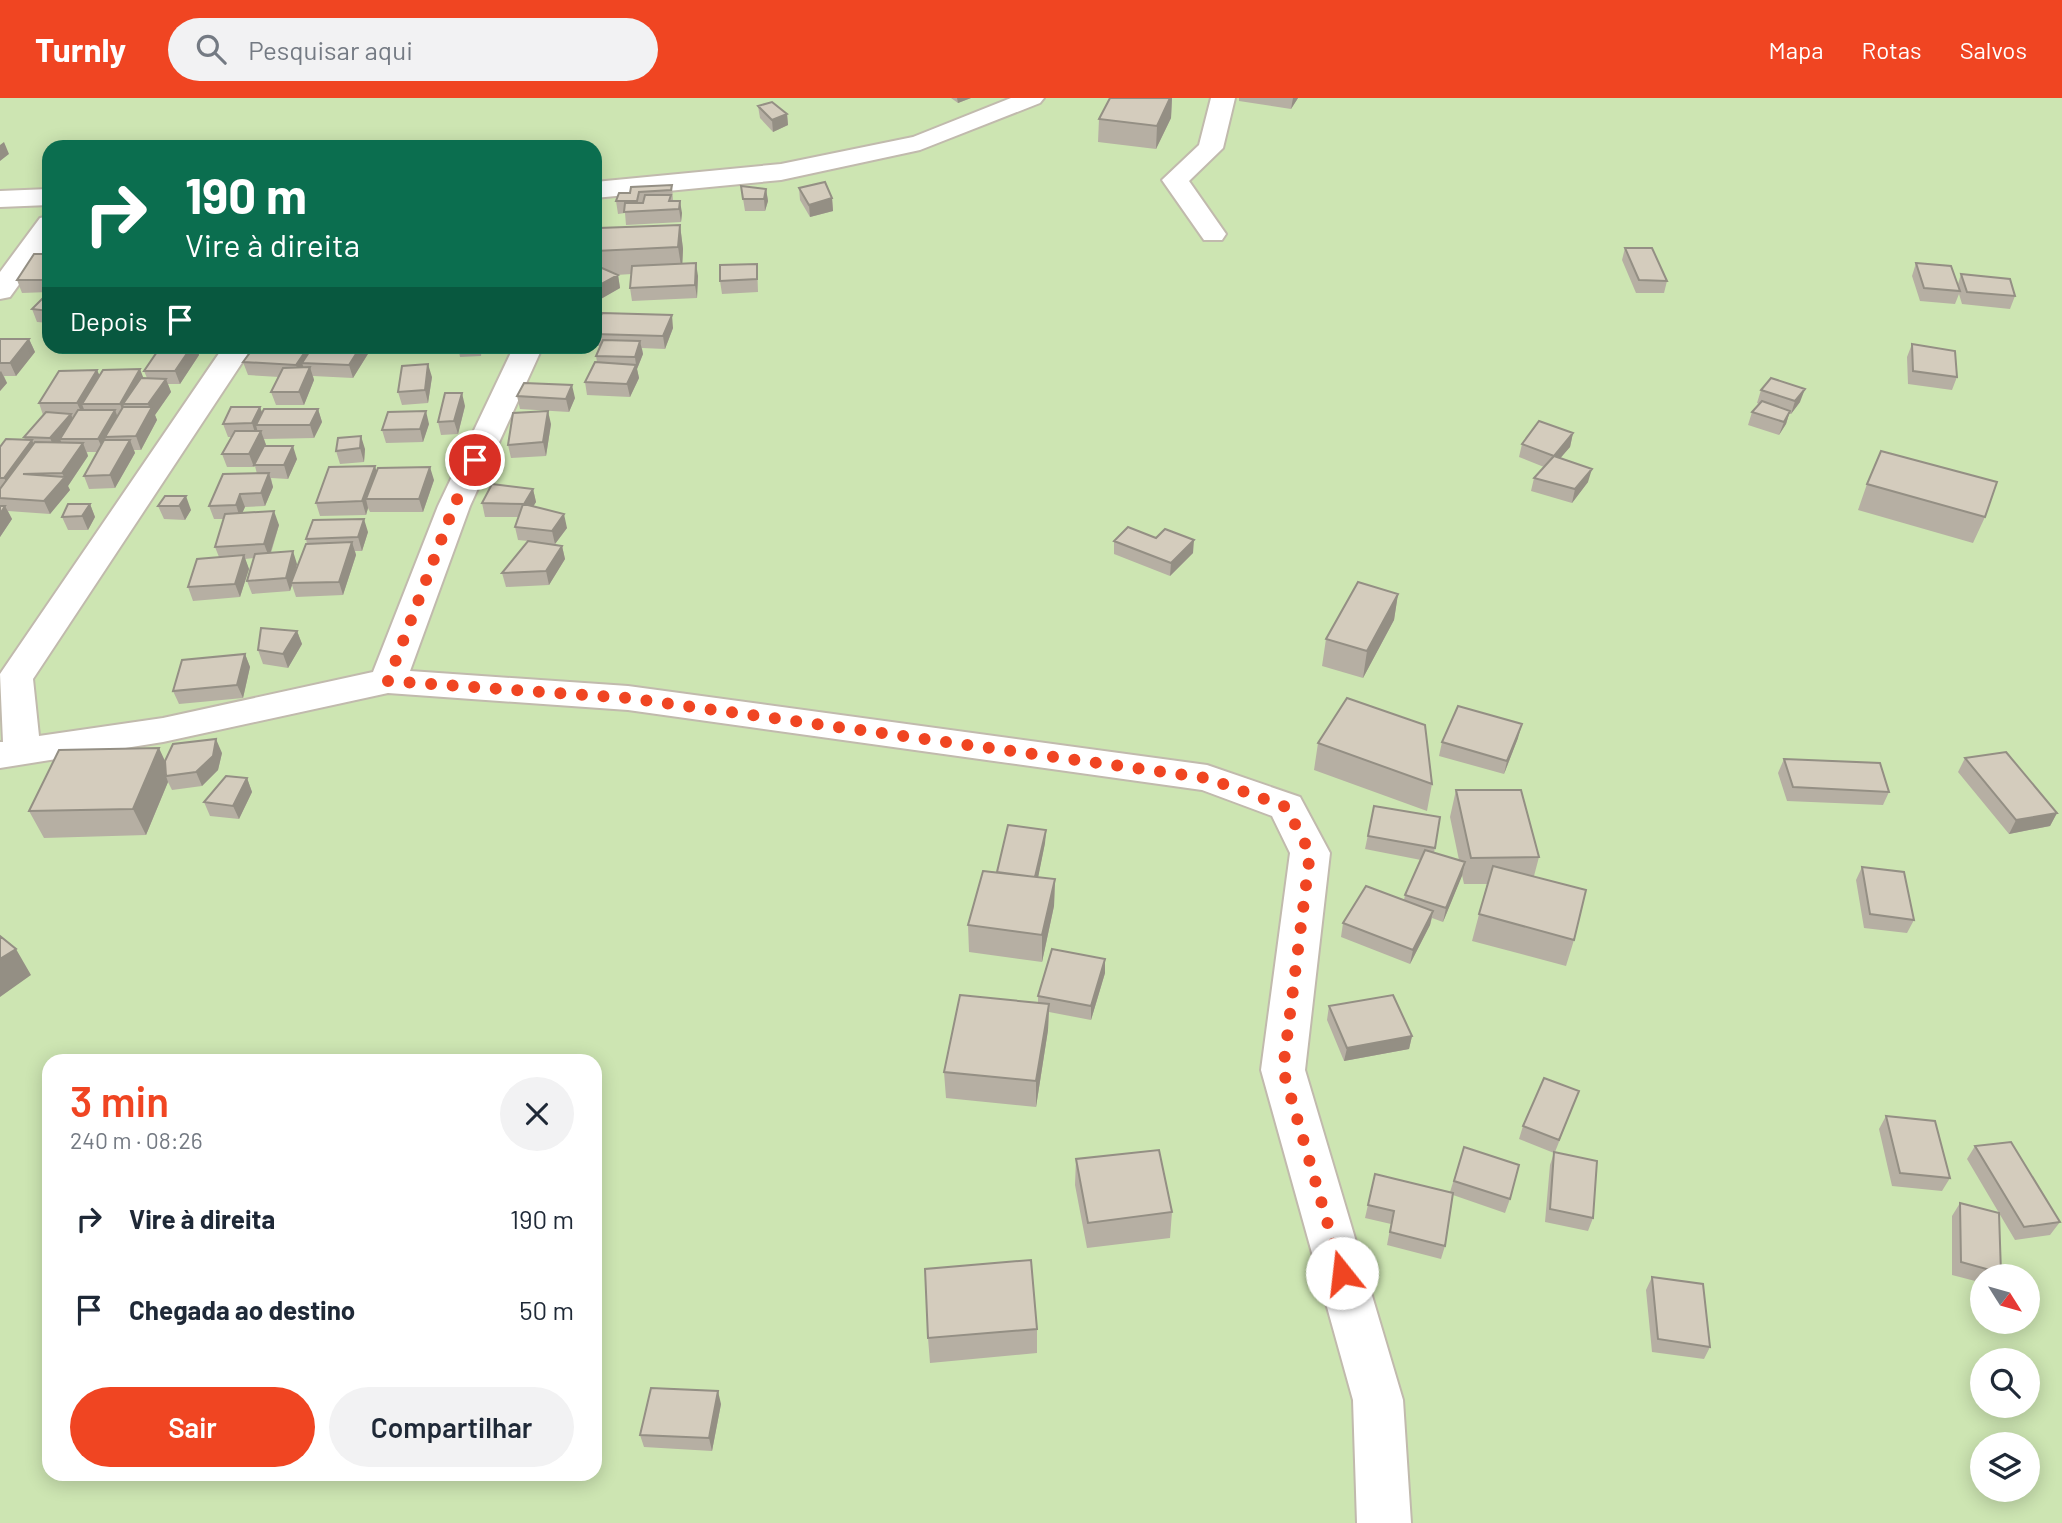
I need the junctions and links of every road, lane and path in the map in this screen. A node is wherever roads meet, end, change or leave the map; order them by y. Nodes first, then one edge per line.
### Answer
1 (1032, 98) edge
2 (1223, 98) edge
3 (602, 195) edge
4 (42, 197) edge
5 (0, 199) edge
6 (42, 234) edge
7 (1213, 234) dead end
8 (0, 291) edge
9 (234, 354) edge
10 (525, 354) edge
11 (388, 681) junction
12 (11, 753) edge
13 (1384, 1523) edge

1 - 3 street
2 - 7 street
4 - 5 street
6 - 8 street
9 - 12 street
10 - 11 street
11 - 12 street
11 - 13 street

